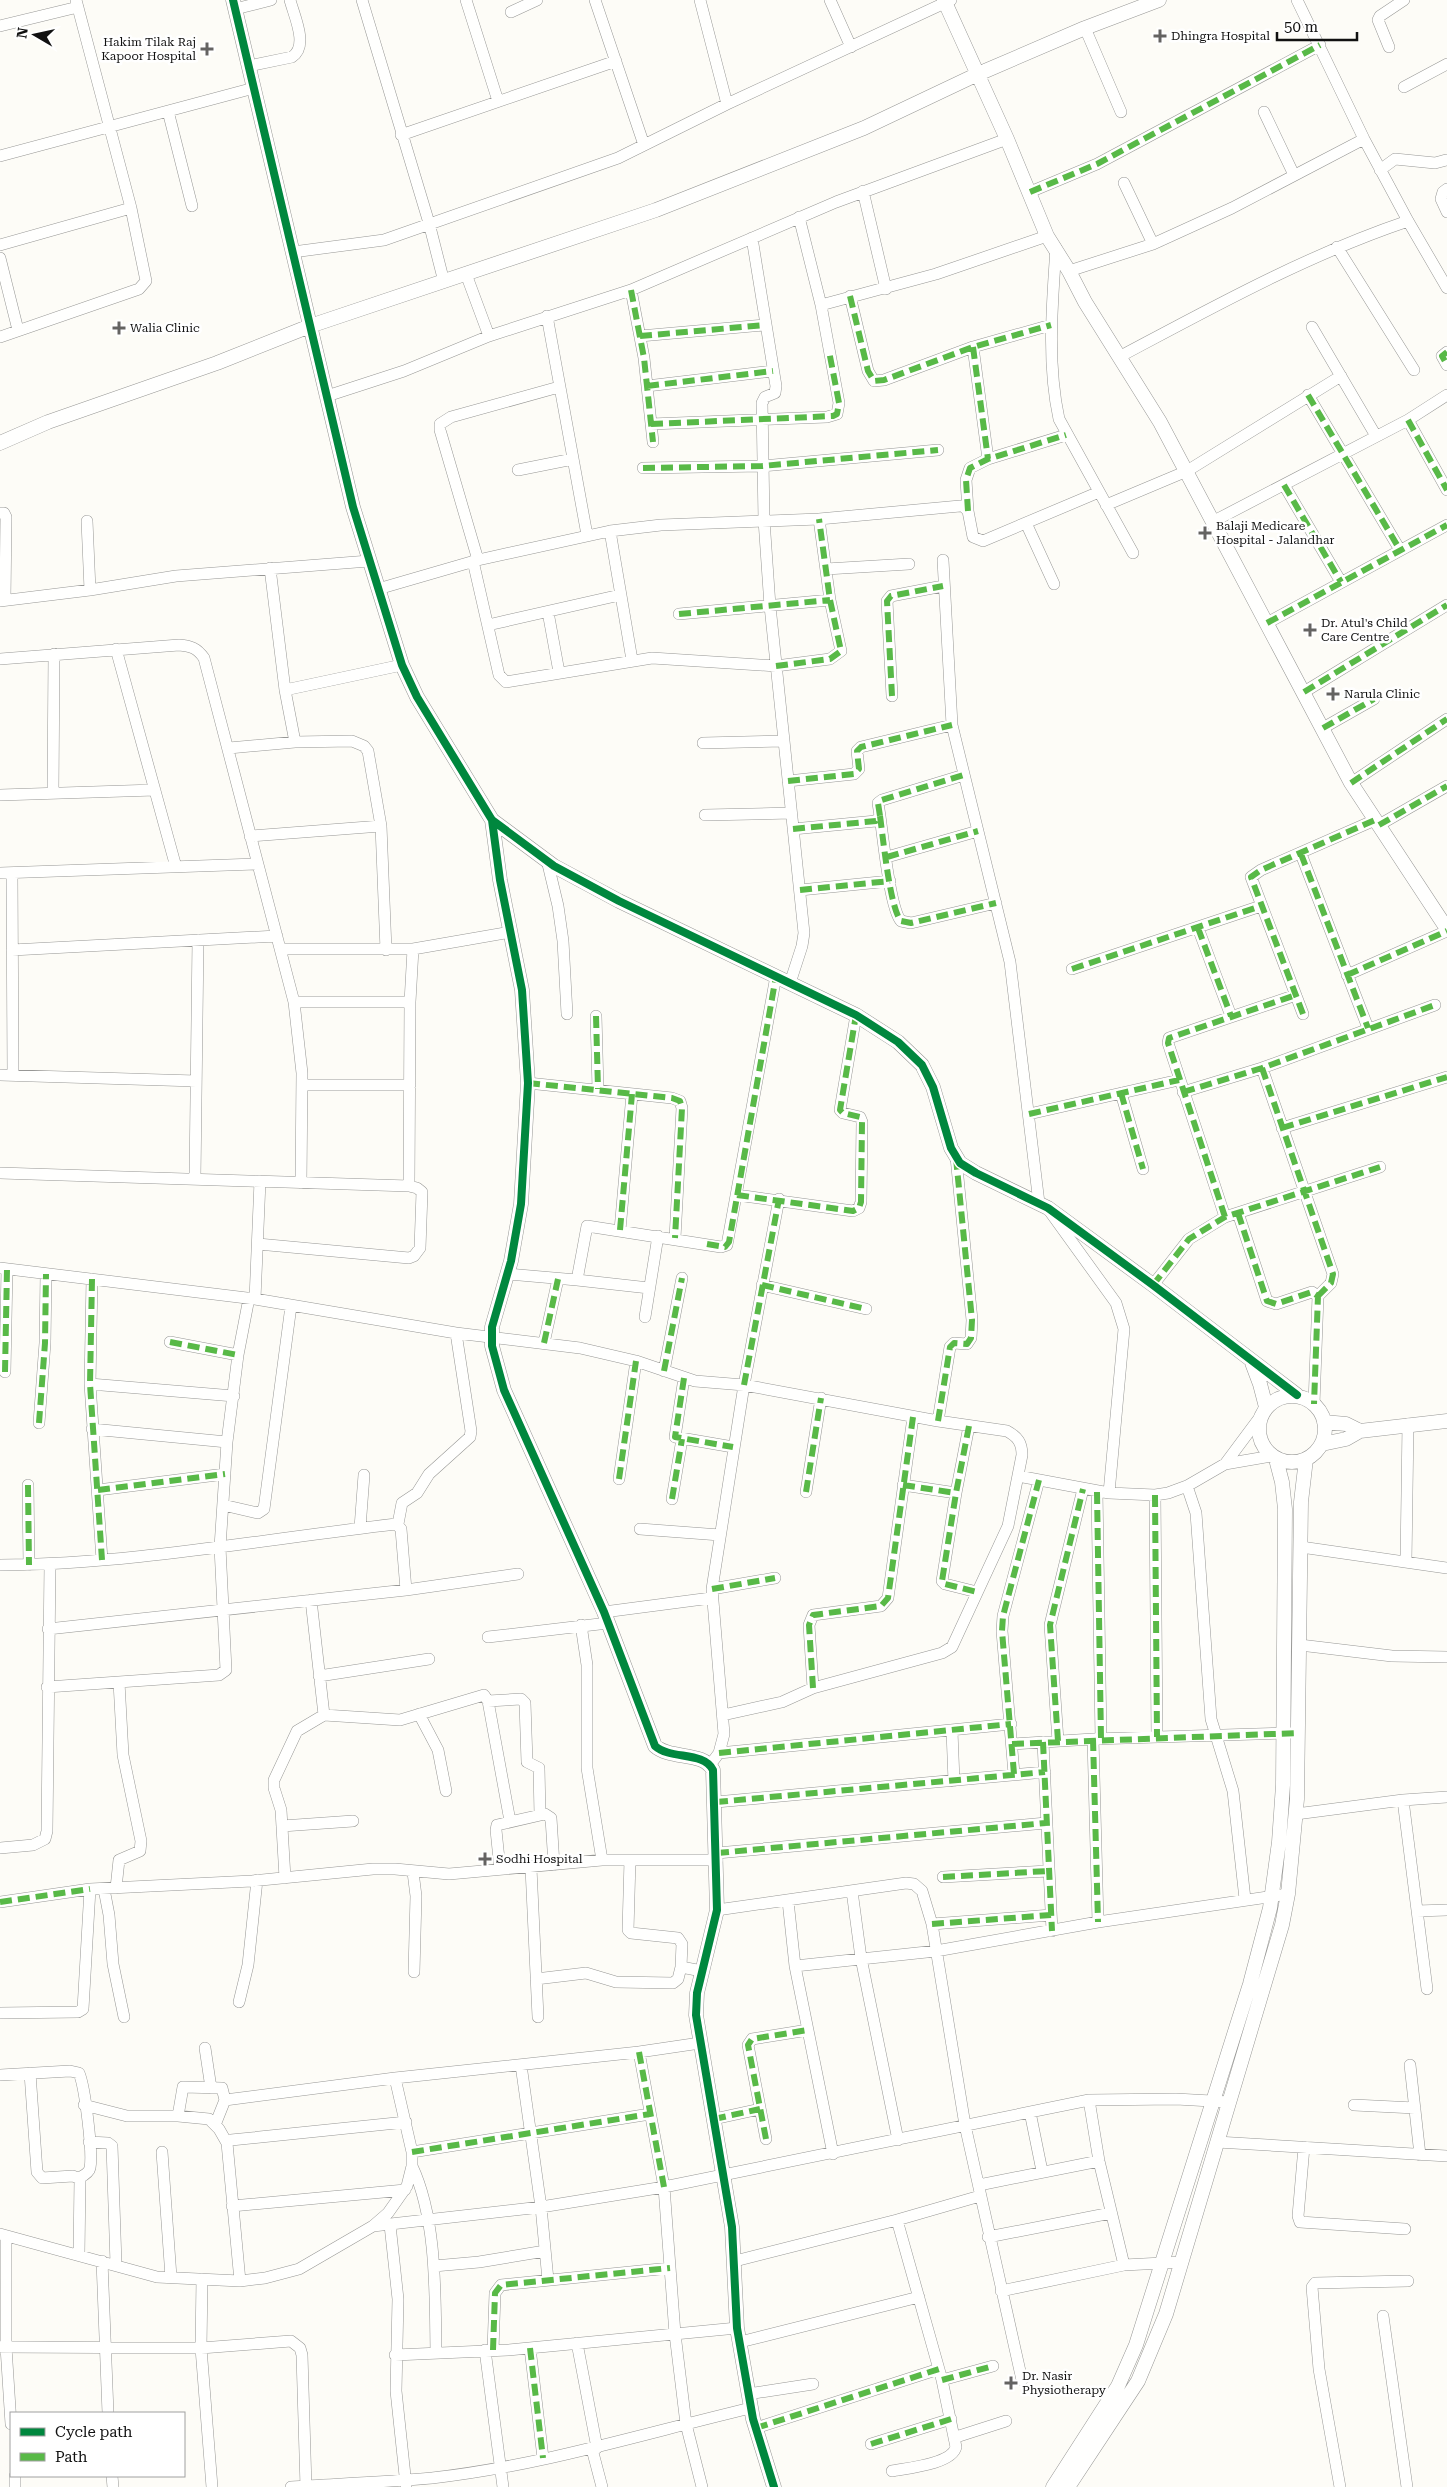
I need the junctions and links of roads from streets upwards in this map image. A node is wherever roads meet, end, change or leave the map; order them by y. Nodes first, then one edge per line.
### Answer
1 (271, 0) edge
2 (290, 0) edge
3 (362, 0) edge
4 (466, 0) edge
5 (537, 0) edge
6 (595, 0) edge
7 (700, 0) edge
8 (830, 0) edge
9 (1159, 0) edge
10 (1297, 0) edge
11 (1404, 0) edge
12 (947, 1) edge
13 (77, 4) edge
14 (234, 5) edge
15 (511, 12) dead end
16 (0, 26) edge
17 (1085, 28) junction
18 (1320, 45) junction
19 (851, 47) junction
20 (1389, 47) dead end
21 (616, 61) junction
22 (1447, 64) edge
23 (249, 66) junction
24 (978, 74) junction
25 (1404, 87) dead end
26 (254, 88) junction
27 (498, 101) junction
28 (727, 104) junction
29 (168, 111) junction
30 (1121, 112) dead end
31 (1264, 112) dead end
32 (110, 127) junction
33 (401, 135) junction
34 (1007, 139) junction
35 (1364, 139) junction
36 (644, 145) junction
37 (0, 156) edge
38 (1447, 162) edge
39 (1380, 170) junction
40 (1294, 175) junction
41 (1124, 183) dead end
42 (1447, 189) edge
43 (863, 192) junction
44 (1030, 192) junction
45 (192, 206) dead end
46 (131, 208) junction
47 (1447, 212) edge
48 (799, 218) junction
49 (1408, 221) junction
50 (428, 223) junction
51 (1047, 236) junction
52 (752, 238) junction
53 (1153, 244) junction
54 (0, 245) edge
55 (1337, 247) junction
56 (1056, 248) junction
57 (293, 252) junction
58 (0, 258) edge
59 (1069, 271) junction
60 (466, 274) junction
61 (444, 282) junction
62 (1447, 288) edge
63 (630, 290) junction
64 (886, 290) junction
65 (850, 296) junction
66 (821, 305) junction
67 (547, 316) junction
68 (765, 325) junction
69 (1051, 325) junction
70 (310, 326) junction
71 (1312, 327) dead end
72 (18, 330) junction
73 (489, 336) junction
74 (640, 336) junction
75 (0, 337) edge
76 (973, 347) junction
77 (1447, 352) edge
78 (1119, 357) junction
79 (1447, 365) edge
80 (1414, 370) dead end
81 (773, 371) junction
82 (1341, 376) junction
83 (647, 386) junction
84 (559, 387) junction
85 (1308, 395) junction
86 (1447, 395) edge
87 (327, 396) junction
88 (762, 420) junction
89 (1408, 420) junction
90 (651, 424) junction
91 (1066, 435) junction
92 (1376, 436) junction
93 (0, 442) edge
94 (653, 442) dead end
95 (938, 450) dead end
96 (1344, 453) junction
97 (573, 459) junction
98 (988, 459) junction
99 (762, 466) junction
100 (643, 468) dead end
101 (518, 470) dead end
102 (1187, 471) junction
103 (1284, 485) junction
104 (1447, 490) edge
105 (1099, 492) junction
106 (1106, 505) junction
107 (968, 511) junction
108 (0, 513) edge
109 (819, 519) junction
110 (764, 520) junction
111 (87, 521) dead end
112 (1214, 521) junction
113 (1026, 523) junction
114 (1447, 525) edge
115 (610, 530) junction
116 (587, 534) junction
117 (1400, 550) junction
118 (1133, 553) dead end
119 (475, 560) junction
120 (943, 560) dead end
121 (369, 561) junction
122 (909, 564) dead end
123 (270, 568) junction
124 (826, 569) junction
125 (1341, 582) junction
126 (1054, 584) dead end
127 (943, 586) junction
128 (378, 589) junction
129 (90, 590) junction
130 (620, 595) junction
131 (830, 600) junction
132 (3, 601) edge
133 (1447, 605) edge
134 (770, 606) junction
135 (548, 612) junction
136 (679, 614) dead end
137 (1267, 623) junction
138 (488, 625) junction
139 (116, 649) junction
140 (54, 654) junction
141 (0, 659) edge
142 (632, 660) junction
143 (402, 665) junction
144 (776, 666) junction
145 (559, 672) junction
146 (285, 690) junction
147 (1304, 692) junction
148 (892, 696) dead end
149 (1374, 699) dead end
150 (1447, 719) edge
151 (952, 725) junction
152 (1323, 728) junction
153 (782, 741) junction
154 (295, 742) junction
155 (703, 743) dead end
156 (229, 748) junction
157 (964, 776) junction
158 (788, 782) junction
159 (1351, 783) junction
160 (1447, 786) edge
161 (155, 790) junction
162 (53, 793) junction
163 (0, 795) edge
164 (791, 813) junction
165 (705, 814) dead end
166 (880, 816) junction
167 (492, 820) junction
168 (1377, 822) junction
169 (381, 826) junction
170 (793, 829) junction
171 (978, 831) junction
172 (250, 836) junction
173 (1301, 854) junction
174 (887, 857) junction
175 (547, 860) junction
176 (256, 864) junction
177 (176, 867) junction
178 (0, 873) edge
179 (12, 873) junction
180 (890, 881) junction
181 (800, 890) junction
182 (996, 903) junction
183 (1261, 906) junction
184 (1198, 928) junction
185 (1447, 930) edge
186 (510, 932) junction
187 (277, 936) junction
188 (198, 940) junction
189 (281, 949) junction
190 (413, 949) junction
191 (12, 950) junction
192 (386, 950) junction
193 (1072, 969) dead end
194 (1348, 975) junction
195 (776, 976) junction
196 (790, 983) junction
197 (1296, 995) junction
198 (294, 1002) junction
199 (410, 1002) junction
200 (1435, 1005) dead end
201 (567, 1014) dead end
202 (1303, 1014) dead end
203 (856, 1015) junction
204 (596, 1016) dead end
205 (1231, 1016) junction
206 (1368, 1028) junction
207 (1262, 1068) junction
208 (0, 1075) edge
209 (13, 1075) junction
210 (1447, 1077) edge
211 (1179, 1080) junction
212 (196, 1081) junction
213 (528, 1083) junction
214 (302, 1085) junction
215 (410, 1085) junction
216 (598, 1090) junction
217 (1183, 1092) junction
218 (632, 1094) junction
219 (1121, 1094) junction
220 (1029, 1114) junction
221 (1282, 1128) junction
222 (956, 1157) junction
223 (1380, 1167) dead end
224 (1143, 1169) dead end
225 (0, 1173) edge
226 (195, 1178) junction
227 (260, 1181) junction
228 (301, 1183) junction
229 (409, 1186) junction
230 (1304, 1192) junction
231 (737, 1195) junction
232 (779, 1199) junction
233 (1043, 1205) junction
234 (1238, 1212) junction
235 (1225, 1217) junction
236 (620, 1230) junction
237 (658, 1236) junction
238 (675, 1238) junction
239 (258, 1244) junction
240 (4, 1269) edge
241 (46, 1274) junction
242 (507, 1274) junction
243 (682, 1278) dead end
244 (92, 1279) junction
245 (558, 1279) junction
246 (577, 1280) junction
247 (1153, 1284) junction
248 (762, 1285) junction
249 (649, 1288) junction
250 (1318, 1296) junction
251 (252, 1299) junction
252 (291, 1306) junction
253 (866, 1309) dead end
254 (645, 1317) dead end
255 (456, 1333) junction
256 (492, 1338) junction
257 (170, 1342) dead end
258 (544, 1343) junction
259 (238, 1355) junction
260 (1251, 1359) junction
261 (636, 1362) junction
262 (664, 1371) junction
263 (5, 1372) dead end
264 (684, 1378) junction
265 (90, 1384) junction
266 (744, 1385) junction
267 (1297, 1395) junction
268 (234, 1396) junction
269 (821, 1398) junction
270 (1314, 1404) junction
271 (1263, 1412) junction
272 (913, 1417) junction
273 (1447, 1420) edge
274 (938, 1421) junction
275 (1324, 1422) junction
276 (39, 1423) dead end
277 (1408, 1424) junction
278 (969, 1426) junction
279 (92, 1429) junction
280 (1360, 1431) junction
281 (682, 1440) junction
282 (227, 1442) junction
283 (1322, 1444) junction
284 (733, 1447) junction
285 (1274, 1457) junction
286 (1306, 1459) junction
287 (1225, 1464) junction
288 (225, 1474) junction
289 (364, 1475) dead end
290 (1018, 1476) junction
291 (619, 1479) dead end
292 (1039, 1480) junction
293 (28, 1485) dead end
294 (903, 1485) junction
295 (1187, 1486) junction
296 (1082, 1489) junction
297 (98, 1490) junction
298 (806, 1492) dead end
299 (1097, 1492) junction
300 (956, 1493) junction
301 (1109, 1493) junction
302 (1155, 1495) junction
303 (672, 1499) dead end
304 (223, 1505) junction
305 (398, 1524) junction
306 (360, 1528) junction
307 (640, 1530) dead end
308 (720, 1536) junction
309 (220, 1547) junction
310 (1301, 1547) junction
311 (102, 1560) junction
312 (1406, 1562) junction
313 (29, 1564) junction
314 (50, 1564) junction
315 (0, 1565) edge
316 (1447, 1568) edge
317 (518, 1574) dead end
318 (775, 1578) dead end
319 (406, 1590) junction
320 (977, 1592) junction
321 (712, 1593) junction
322 (311, 1600) junction
323 (223, 1610) junction
324 (606, 1617) junction
325 (580, 1625) junction
326 (48, 1629) junction
327 (488, 1637) dead end
328 (1300, 1646) junction
329 (1447, 1657) edge
330 (429, 1659) dead end
331 (320, 1676) junction
332 (119, 1682) junction
333 (48, 1687) junction
334 (813, 1688) junction
335 (488, 1701) junction
336 (419, 1714) junction
337 (324, 1715) junction
338 (723, 1715) junction
339 (1011, 1724) junction
340 (952, 1731) junction
341 (1299, 1732) junction
342 (1284, 1734) junction
343 (1215, 1736) junction
344 (1157, 1737) junction
345 (1097, 1739) junction
346 (1058, 1741) junction
347 (1043, 1742) junction
348 (1012, 1744) junction
349 (720, 1753) junction
350 (710, 1765) junction
351 (1045, 1772) junction
352 (1014, 1774) junction
353 (954, 1781) junction
354 (446, 1791) dead end
355 (1447, 1797) edge
356 (1403, 1800) junction
357 (716, 1802) junction
358 (1296, 1814) junction
359 (540, 1815) junction
360 (353, 1821) dead end
361 (510, 1821) junction
362 (1046, 1823) junction
363 (282, 1826) junction
364 (0, 1848) edge
365 (717, 1856) junction
366 (602, 1860) junction
367 (630, 1860) junction
368 (554, 1865) junction
369 (531, 1868) junction
370 (500, 1869) junction
371 (1048, 1871) junction
372 (413, 1872) junction
373 (943, 1877) dead end
374 (285, 1878) junction
375 (257, 1880) junction
376 (116, 1888) junction
377 (90, 1889) junction
378 (104, 1889) junction
379 (852, 1891) junction
380 (1288, 1894) junction
381 (1271, 1896) junction
382 (1246, 1899) junction
383 (788, 1901) junction
384 (0, 1902) edge
385 (717, 1910) junction
386 (1447, 1910) edge
387 (1417, 1911) junction
388 (1051, 1915) junction
389 (1098, 1922) junction
390 (932, 1924) junction
391 (1052, 1931) junction
392 (936, 1951) junction
393 (861, 1958) junction
394 (794, 1966) junction
395 (681, 1968) junction
396 (702, 1971) junction
397 (414, 1972) dead end
398 (536, 1979) junction
399 (1427, 1989) dead end
400 (239, 2002) dead end
401 (0, 2013) edge
402 (124, 2017) dead end
403 (538, 2017) dead end
404 (808, 2030) junction
405 (700, 2042) junction
406 (205, 2048) dead end
407 (639, 2052) junction
408 (521, 2065) junction
409 (1410, 2065) dead end
410 (30, 2073) junction
411 (0, 2075) edge
412 (395, 2078) junction
413 (210, 2088) junction
414 (224, 2100) junction
415 (1089, 2100) junction
416 (1213, 2100) junction
417 (1229, 2102) junction
418 (84, 2105) junction
419 (1354, 2105) dead end
420 (1414, 2108) junction
421 (760, 2109) junction
422 (1030, 2112) junction
423 (650, 2114) junction
424 (178, 2116) junction
425 (714, 2119) junction
426 (406, 2122) junction
427 (215, 2125) junction
428 (964, 2125) junction
429 (529, 2132) junction
430 (766, 2139) dead end
431 (898, 2140) junction
432 (89, 2142) junction
433 (1217, 2142) junction
434 (227, 2143) junction
435 (1304, 2147) junction
436 (162, 2152) dead end
437 (412, 2152) junction
438 (833, 2154) junction
439 (1420, 2155) junction
440 (1447, 2156) edge
441 (1099, 2160) junction
442 (412, 2166) junction
443 (1042, 2171) junction
444 (724, 2176) junction
445 (79, 2178) junction
446 (664, 2186) junction
447 (405, 2190) junction
448 (980, 2191) junction
449 (232, 2206) junction
450 (541, 2207) junction
451 (1111, 2213) junction
452 (897, 2220) junction
453 (427, 2221) junction
454 (390, 2225) junction
455 (373, 2226) junction
456 (1405, 2229) dead end
457 (3, 2235) edge
458 (988, 2237) junction
459 (545, 2251) junction
460 (79, 2254) junction
461 (102, 2261) junction
462 (735, 2261) junction
463 (1164, 2262) junction
464 (1182, 2262) junction
465 (116, 2264) junction
466 (1124, 2265) junction
467 (434, 2266) junction
468 (670, 2268) junction
469 (171, 2277) junction
470 (202, 2279) junction
471 (548, 2280) junction
472 (240, 2281) junction
473 (1408, 2281) dead end
474 (1001, 2291) junction
475 (919, 2297) junction
476 (1383, 2316) dead end
477 (737, 2328) junction
478 (675, 2334) junction
479 (740, 2342) junction
480 (577, 2343) junction
481 (3, 2347) edge
482 (201, 2348) junction
483 (530, 2348) junction
484 (104, 2349) junction
485 (489, 2350) junction
486 (436, 2352) junction
487 (396, 2355) junction
488 (993, 2366) dead end
489 (940, 2375) junction
490 (1022, 2380) dead end
491 (813, 2384) dead end
492 (748, 2394) junction
493 (751, 2408) junction
494 (108, 2412) edge
495 (10, 2414) edge
496 (951, 2419) junction
497 (1006, 2421) dead end
498 (686, 2424) junction
499 (756, 2428) junction
500 (956, 2437) junction
501 (871, 2444) dead end
502 (594, 2448) junction
503 (543, 2458) junction
504 (500, 2466) junction
505 (892, 2471) dead end
506 (406, 2483) edge
507 (306, 2486) edge
508 (212, 2487) edge
509 (291, 2487) edge
510 (503, 2487) edge
511 (602, 2487) edge
512 (702, 2487) edge
513 (774, 2487) edge
514 (1053, 2487) edge
515 (1068, 2487) edge
516 (1340, 2487) edge
517 (1407, 2487) edge

1 - 14 street
2 - 23 street
3 - 33 street
4 - 27 street
5 - 15 street
6 - 21 street
7 - 28 street
8 - 19 street
9 - 17 street
10 - 18 street
11 - 20 street
12 - 19 street
12 - 24 street
13 - 16 street
13 - 32 street
14 - 23 street
17 - 24 street
17 - 30 street
18 - 35 street
18 - 44 street
19 - 28 street
21 - 27 street
21 - 36 street
22 - 25 street
23 - 26 street
24 - 34 street
24 - 60 street
26 - 29 street
26 - 57 street
27 - 33 street
28 - 36 street
29 - 32 street
29 - 45 street
31 - 40 street
32 - 37 street
32 - 46 street
33 - 50 street
34 - 43 street
34 - 44 street
35 - 39 street
35 - 40 street
36 - 50 street
38 - 39 street
39 - 49 street
40 - 53 street
41 - 53 street
42 - 47 street
43 - 48 street
43 - 64 street
44 - 51 street
46 - 54 street
46 - 72 street
48 - 52 street
48 - 66 street
49 - 55 street
49 - 62 street
50 - 57 street
50 - 61 street
51 - 56 street
51 - 64 street
52 - 63 street
52 - 68 street
53 - 59 street
55 - 78 street
55 - 80 street
56 - 59 street
56 - 69 street
57 - 70 street
58 - 72 street
59 - 78 street
60 - 61 street
60 - 73 street
61 - 70 street
63 - 67 street
63 - 74 street
64 - 65 street
65 - 66 street
65 - 76 street
66 - 88 street
67 - 73 street
67 - 84 street
68 - 74 street
68 - 81 street
69 - 76 street
69 - 91 street
70 - 87 street
70 - 93 street
71 - 82 street
72 - 75 street
73 - 87 street
74 - 83 street
76 - 98 street
77 - 79 street
78 - 102 street
81 - 83 street
81 - 88 street
82 - 85 street
82 - 92 street
83 - 90 street
84 - 97 street
84 - 119 street
85 - 96 street
85 - 102 street
86 - 89 street
87 - 121 street
88 - 90 street
88 - 99 street
89 - 92 street
89 - 104 street
90 - 94 street
91 - 98 street
91 - 105 street
92 - 96 street
95 - 99 street
96 - 103 street
96 - 117 street
97 - 101 street
97 - 116 street
98 - 107 street
99 - 100 street
99 - 110 street
102 - 106 street
102 - 112 street
103 - 112 street
103 - 125 street
105 - 106 street
105 - 113 street
106 - 118 street
107 - 109 street
107 - 113 street
108 - 132 street
109 - 110 street
109 - 124 street
110 - 115 street
110 - 134 street
111 - 129 street
112 - 137 street
113 - 126 street
114 - 117 street
115 - 116 street
115 - 130 street
116 - 119 street
117 - 125 street
119 - 128 street
119 - 138 street
120 - 127 street
121 - 123 street
121 - 128 street
122 - 124 street
123 - 129 street
123 - 146 street
124 - 131 street
125 - 137 street
127 - 148 street
127 - 151 street
128 - 143 street
129 - 132 street
130 - 135 street
130 - 142 street
131 - 134 street
131 - 144 street
133 - 147 street
134 - 136 street
134 - 144 street
135 - 138 street
135 - 145 street
137 - 147 street
138 - 145 street
139 - 140 street
139 - 156 street
139 - 161 street
140 - 141 street
140 - 162 street
142 - 144 street
142 - 145 street
143 - 146 street
143 - 167 street
144 - 153 street
146 - 154 street
147 - 152 street
149 - 152 street
150 - 159 street
151 - 157 street
151 - 158 street
152 - 159 street
153 - 155 street
153 - 158 street
154 - 156 street
154 - 169 street
156 - 172 street
157 - 166 street
157 - 171 street
158 - 164 street
159 - 168 street
160 - 168 street
161 - 162 street
161 - 177 street
162 - 163 street
164 - 165 street
164 - 170 street
166 - 170 street
166 - 174 street
167 - 175 street
167 - 186 street
168 - 173 street
168 - 185 street
169 - 172 street
169 - 192 street
170 - 181 street
171 - 174 street
171 - 182 street
172 - 176 street
173 - 183 street
173 - 194 street
174 - 180 street
175 - 195 street
175 - 201 street
176 - 177 street
176 - 187 street
177 - 179 street
178 - 179 street
179 - 191 street
180 - 181 street
180 - 182 street
181 - 196 street
182 - 220 street
183 - 184 street
183 - 197 street
184 - 193 street
184 - 205 street
185 - 194 street
186 - 190 street
186 - 213 street
187 - 188 street
187 - 189 street
188 - 191 street
188 - 212 street
189 - 192 street
189 - 198 street
190 - 192 street
190 - 199 street
191 - 209 street
194 - 206 street
195 - 196 street
195 - 231 street
196 - 203 street
197 - 202 street
197 - 205 street
198 - 199 street
198 - 214 street
199 - 215 street
200 - 206 street
203 - 222 street
203 - 232 street
204 - 216 street
205 - 211 street
206 - 207 street
207 - 217 street
207 - 221 street
208 - 209 street
209 - 212 street
210 - 221 street
211 - 217 street
211 - 219 street
212 - 226 street
213 - 216 street
213 - 242 street
214 - 215 street
214 - 228 street
215 - 229 street
216 - 218 street
217 - 235 street
218 - 236 street
218 - 238 street
219 - 220 street
219 - 224 street
220 - 233 street
221 - 230 street
222 - 233 street
222 - 274 street
223 - 230 street
225 - 226 street
226 - 227 street
227 - 228 street
227 - 239 street
228 - 229 street
229 - 239 street
230 - 234 street
230 - 250 street
231 - 232 street
231 - 238 street
232 - 248 street
233 - 247 street
233 - 301 street
234 - 235 street
234 - 250 street
235 - 247 street
236 - 237 street
236 - 246 street
237 - 238 street
237 - 249 street
239 - 251 street
240 - 241 street
240 - 263 street
241 - 244 street
241 - 276 street
242 - 245 street
242 - 256 street
243 - 262 street
244 - 251 street
244 - 265 street
245 - 246 street
245 - 258 street
246 - 249 street
247 - 260 street
248 - 253 street
248 - 266 street
249 - 254 street
250 - 270 street
251 - 252 street
251 - 259 street
252 - 255 street
252 - 304 street
255 - 256 street
255 - 305 street
256 - 258 street
256 - 324 street
257 - 259 street
258 - 261 street
259 - 268 street
260 - 267 street
260 - 271 street
261 - 262 street
261 - 291 street
262 - 264 street
264 - 266 street
264 - 281 street
265 - 268 street
265 - 279 street
266 - 269 street
266 - 284 street
267 - 270 street
267 - 271 street
268 - 282 street
269 - 272 street
269 - 298 street
270 - 275 street
271 - 285 street
271 - 287 street
272 - 274 street
272 - 294 street
273 - 277 street
274 - 278 street
275 - 280 street
275 - 283 street
277 - 280 street
277 - 312 street
278 - 290 street
278 - 300 street
279 - 282 street
279 - 297 street
280 - 283 street
281 - 284 street
281 - 303 street
282 - 288 street
283 - 286 street
284 - 308 street
285 - 286 street
285 - 287 street
285 - 342 street
286 - 310 street
287 - 295 street
288 - 297 street
288 - 304 street
289 - 306 street
290 - 292 street
290 - 320 street
292 - 296 street
292 - 339 street
293 - 313 street
294 - 300 street
294 - 334 street
295 - 302 street
295 - 343 street
296 - 299 street
296 - 346 street
297 - 311 street
299 - 301 street
299 - 345 street
300 - 320 street
301 - 302 street
302 - 344 street
304 - 309 street
305 - 306 street
305 - 319 street
306 - 309 street
307 - 308 street
308 - 321 street
309 - 311 street
309 - 323 street
310 - 312 street
310 - 328 street
311 - 314 street
312 - 316 street
313 - 314 street
313 - 315 street
314 - 326 street
317 - 319 street
318 - 321 street
319 - 322 street
320 - 334 street
321 - 324 street
321 - 338 street
322 - 323 street
322 - 331 street
323 - 326 street
323 - 332 street
324 - 325 street
324 - 350 street
325 - 327 street
325 - 366 street
326 - 333 street
328 - 329 street
328 - 341 street
330 - 331 street
331 - 337 street
332 - 333 street
332 - 376 street
333 - 364 street
334 - 338 street
335 - 336 street
335 - 359 street
335 - 361 street
336 - 337 street
336 - 354 street
337 - 363 street
338 - 349 street
339 - 340 street
339 - 348 street
340 - 349 street
340 - 353 street
341 - 342 street
341 - 358 street
342 - 343 street
342 - 381 street
343 - 344 street
343 - 382 street
344 - 345 street
345 - 346 street
345 - 389 street
346 - 347 street
347 - 348 street
347 - 351 street
348 - 352 street
349 - 350 street
350 - 357 street
351 - 352 street
351 - 362 street
352 - 353 street
353 - 357 street
355 - 356 street
356 - 358 street
356 - 387 street
357 - 365 street
358 - 380 street
359 - 361 street
359 - 368 street
360 - 363 street
361 - 370 street
362 - 365 street
362 - 371 street
363 - 374 street
365 - 367 street
365 - 385 street
366 - 367 street
366 - 368 street
367 - 395 street
368 - 369 street
369 - 370 street
369 - 398 street
370 - 372 street
371 - 373 street
371 - 388 street
372 - 374 street
372 - 397 street
374 - 375 street
375 - 376 street
375 - 400 street
376 - 378 street
377 - 378 street
377 - 384 street
377 - 401 street
378 - 402 street
379 - 383 street
379 - 390 street
379 - 393 street
380 - 381 street
380 - 417 street
381 - 382 street
381 - 416 street
382 - 389 street
383 - 385 street
383 - 394 street
385 - 396 street
386 - 387 street
387 - 399 street
388 - 390 street
388 - 391 street
389 - 391 street
390 - 392 street
391 - 392 street
392 - 393 street
392 - 428 street
393 - 394 street
393 - 431 street
394 - 404 street
395 - 396 street
395 - 398 street
396 - 405 street
398 - 403 street
404 - 421 street
404 - 438 street
405 - 407 street
405 - 425 street
406 - 413 street
407 - 408 street
407 - 423 street
408 - 412 street
408 - 429 street
409 - 420 street
410 - 411 street
410 - 418 street
410 - 445 street
412 - 414 street
412 - 426 street
413 - 414 street
413 - 424 street
414 - 427 street
415 - 416 street
415 - 422 street
415 - 441 street
416 - 417 street
416 - 463 street
417 - 433 street
418 - 424 street
418 - 432 street
419 - 420 street
420 - 439 street
421 - 425 street
421 - 430 street
422 - 428 street
422 - 443 street
423 - 429 street
423 - 446 street
424 - 427 street
425 - 444 street
426 - 434 street
426 - 437 street
427 - 434 street
428 - 431 street
428 - 448 street
429 - 437 street
429 - 450 street
431 - 438 street
432 - 445 street
432 - 465 street
433 - 435 street
433 - 464 street
434 - 449 street
435 - 439 street
435 - 456 street
436 - 469 street
437 - 442 street
438 - 444 street
439 - 440 street
441 - 443 street
441 - 451 street
442 - 447 street
442 - 453 street
443 - 448 street
444 - 446 street
444 - 462 street
445 - 460 street
446 - 450 street
446 - 468 street
447 - 449 street
447 - 455 street
448 - 452 street
448 - 458 street
449 - 472 street
450 - 453 street
450 - 459 street
451 - 458 street
451 - 466 street
452 - 462 street
452 - 475 street
453 - 454 street
453 - 467 street
454 - 455 street
454 - 487 street
455 - 472 street
457 - 460 street
457 - 481 street
458 - 474 street
459 - 467 street
459 - 471 street
460 - 461 street
461 - 465 street
461 - 484 street
462 - 477 street
463 - 464 street
463 - 466 street
463 - 514 street
464 - 515 street
465 - 469 street
466 - 474 street
467 - 486 street
468 - 471 street
468 - 478 street
469 - 470 street
470 - 472 street
470 - 482 street
471 - 485 street
473 - 516 street
474 - 490 street
475 - 479 street
475 - 489 street
476 - 517 street
477 - 478 street
477 - 479 street
478 - 480 street
478 - 498 street
479 - 492 street
480 - 483 street
480 - 502 street
481 - 484 street
481 - 495 street
482 - 484 street
482 - 507 street
482 - 508 street
483 - 485 street
483 - 503 street
484 - 494 street
485 - 486 street
485 - 504 street
486 - 487 street
487 - 506 street
488 - 489 street
489 - 496 street
489 - 499 street
491 - 492 street
492 - 493 street
493 - 498 street
493 - 499 street
496 - 500 street
496 - 501 street
497 - 500 street
498 - 502 street
498 - 512 street
499 - 513 street
500 - 505 street
502 - 503 street
502 - 511 street
503 - 504 street
504 - 506 street
504 - 510 street
506 - 507 street
507 - 509 street

